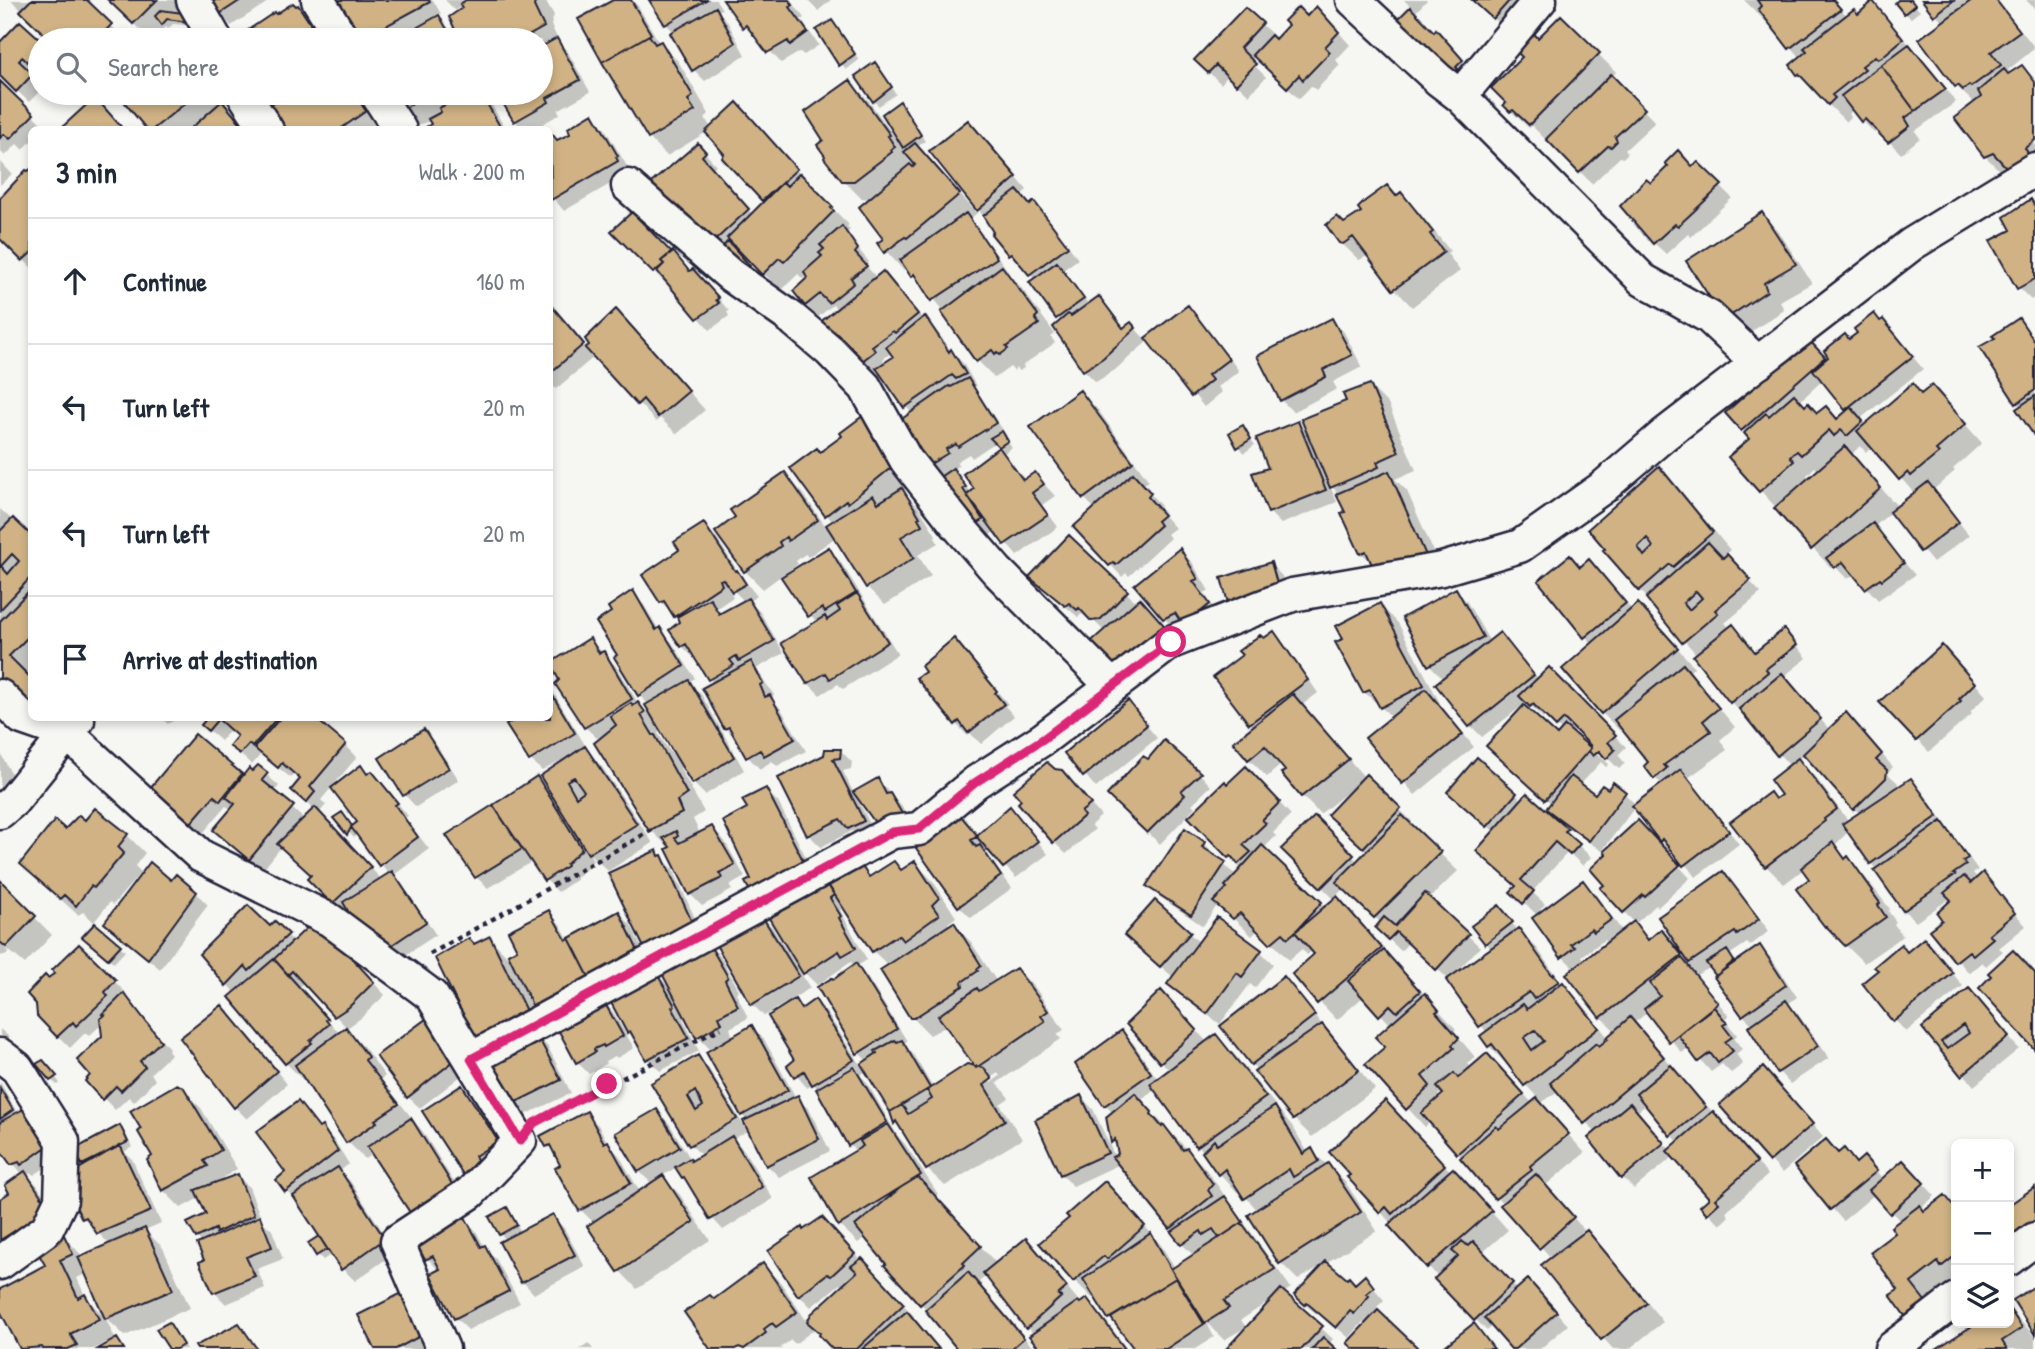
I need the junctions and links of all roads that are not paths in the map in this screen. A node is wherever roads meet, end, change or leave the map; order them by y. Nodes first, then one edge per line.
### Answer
1 (193, 0) edge
2 (318, 0) edge
3 (1353, 0) edge
4 (1539, 0) edge
5 (209, 28) edge
6 (336, 28) edge
7 (1460, 96) junction
8 (251, 105) edge
9 (384, 105) edge
10 (264, 126) edge
11 (397, 126) edge
12 (2035, 169) edge
13 (628, 186) dead end
14 (1758, 363) junction
15 (1112, 686) junction
16 (0, 696) edge
17 (28, 719) edge
18 (42, 721) edge
19 (74, 726) edge
20 (0, 812) edge
21 (0, 1055) edge
22 (471, 1059) junction
23 (2035, 1239) edge
24 (2014, 1255) edge
25 (0, 1263) edge
26 (1951, 1303) edge
27 (443, 1349) edge
28 (1891, 1349) edge

1 - 5 street
2 - 6 street
3 - 7 street
4 - 7 street
7 - 14 street
8 - 10 street
9 - 11 street
12 - 14 street
13 - 15 street
14 - 15 street
15 - 22 street
16 - 17 street
18 - 19 street
19 - 20 street
19 - 22 street
21 - 25 street
22 - 27 street
23 - 24 street
26 - 28 street

